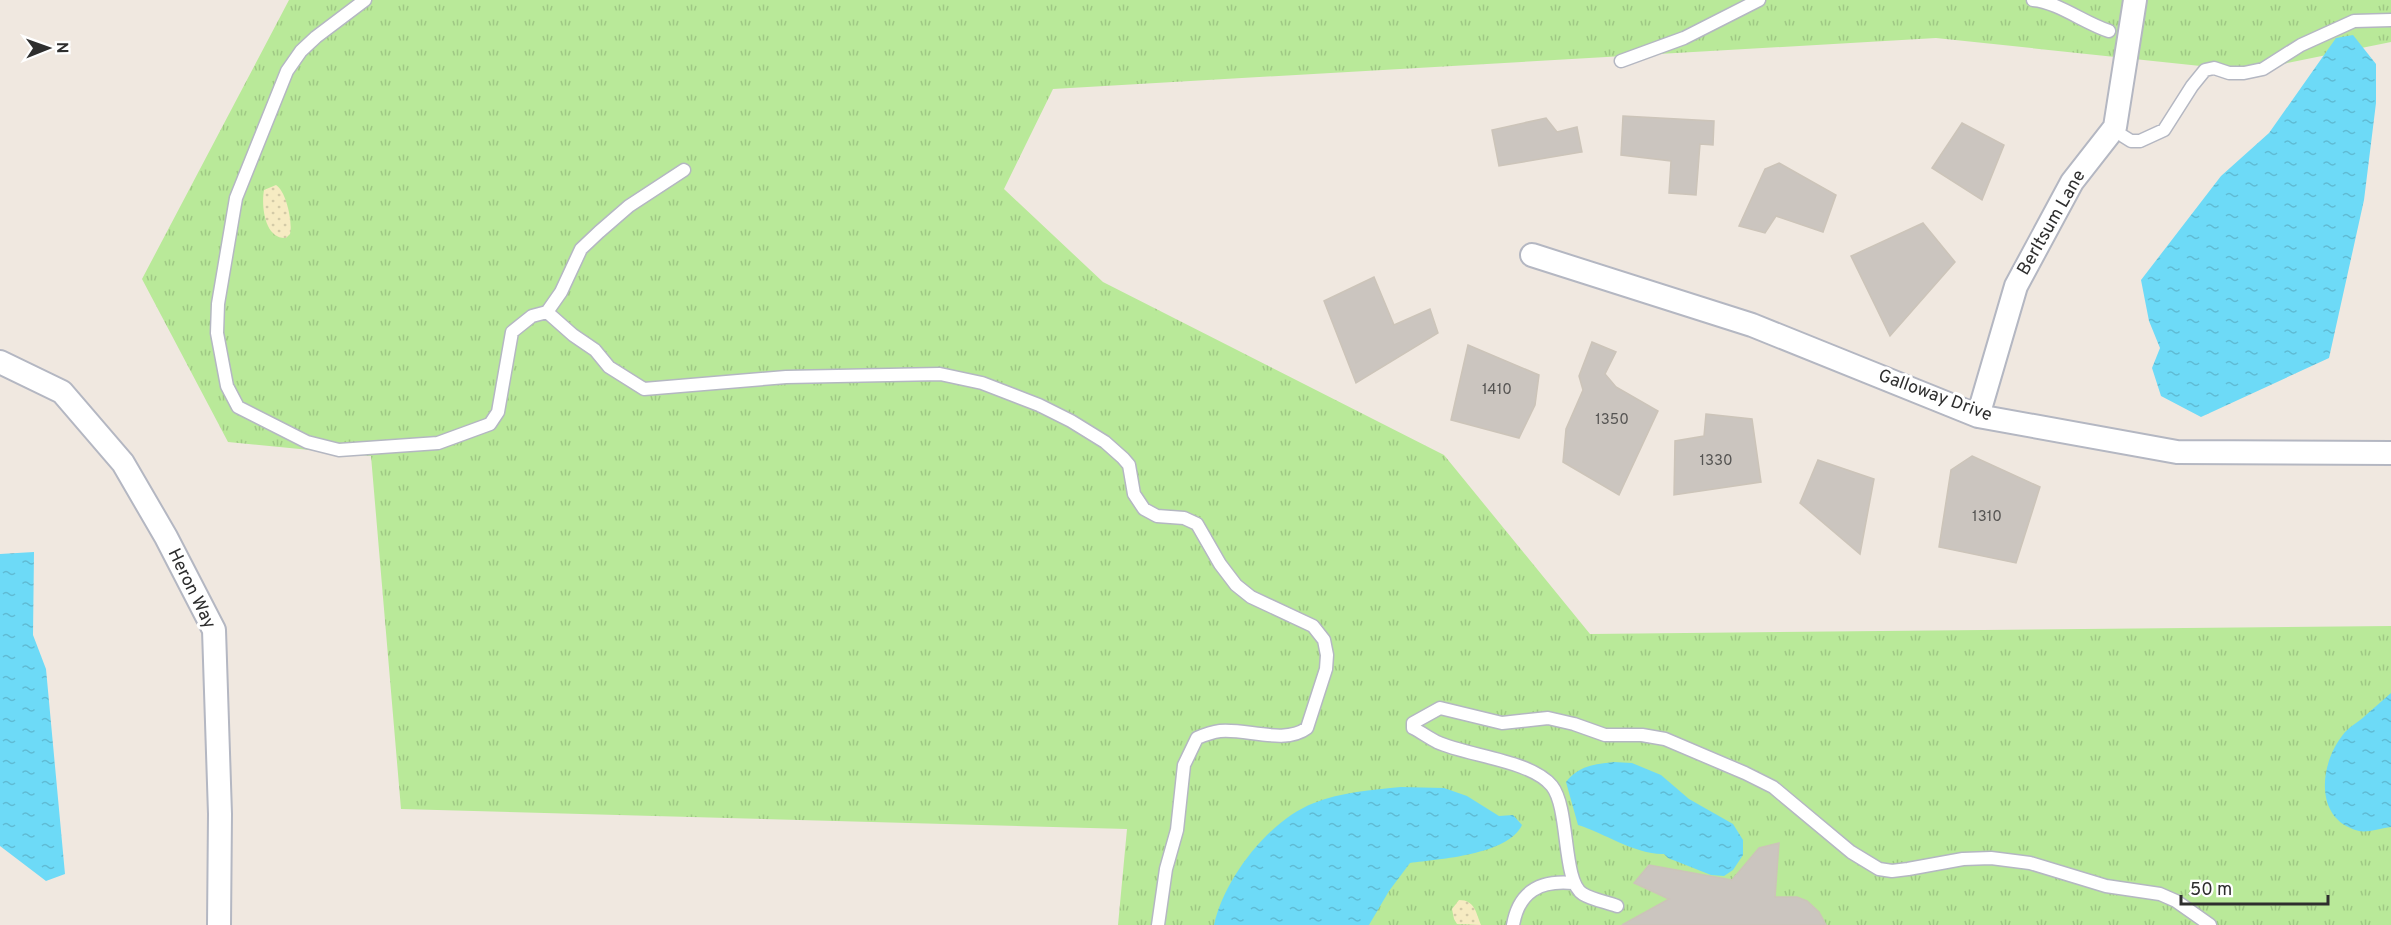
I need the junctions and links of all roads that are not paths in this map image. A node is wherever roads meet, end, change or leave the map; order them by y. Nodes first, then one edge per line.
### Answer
1 (365, 0) edge
2 (1759, 0) edge
3 (2033, 0) edge
4 (2135, 0) edge
5 (2391, 20) edge
6 (2109, 31) dead end
7 (1621, 61) dead end
8 (2123, 136) dead end
9 (684, 170) dead end
10 (1532, 255) dead end
11 (547, 312) junction
12 (0, 362) edge
13 (1978, 416) junction
14 (2391, 453) edge
15 (1573, 884) junction
16 (1617, 906) dead end
17 (219, 925) edge
18 (1158, 925) edge
19 (1513, 925) edge
20 (2210, 925) edge

1 - 11 lane
2 - 7 lane
3 - 6 lane
4 - 13 street, Berltsum Lane
5 - 8 lane
9 - 11 lane
10 - 13 street, Galloway Drive
11 - 18 lane
12 - 17 street, Heron Way
13 - 14 street, Galloway Drive
15 - 16 lane
15 - 19 lane
15 - 20 lane

